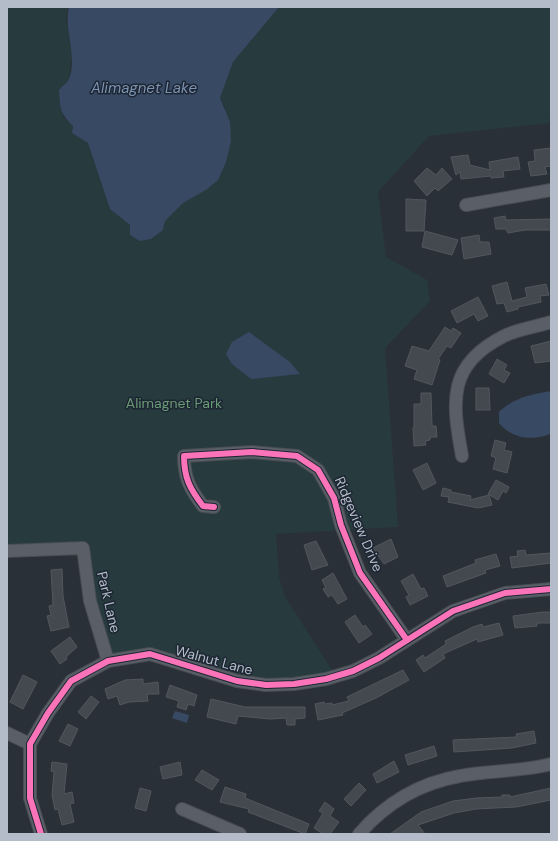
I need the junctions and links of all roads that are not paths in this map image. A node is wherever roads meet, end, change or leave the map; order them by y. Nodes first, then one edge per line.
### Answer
1 (551, 190) edge
2 (466, 205) dead end
3 (551, 322) edge
4 (462, 456) dead end
5 (214, 507) dead end
6 (7, 551) edge
7 (551, 589) edge
8 (407, 640) junction
9 (108, 661) junction
10 (7, 733) edge
11 (30, 744) junction
12 (551, 764) edge
13 (182, 809) dead end
14 (41, 834) edge
15 (240, 834) edge
16 (359, 834) edge

1 - 2 street
3 - 4 street
5 - 8 street, Ridgeview Drive
6 - 9 street, Park Lane
7 - 8 street, Walnut Lane
8 - 9 street, Walnut Lane
9 - 11 street, Walnut Lane
10 - 11 street
11 - 14 street, Walnut Lane
12 - 16 street
13 - 15 street

